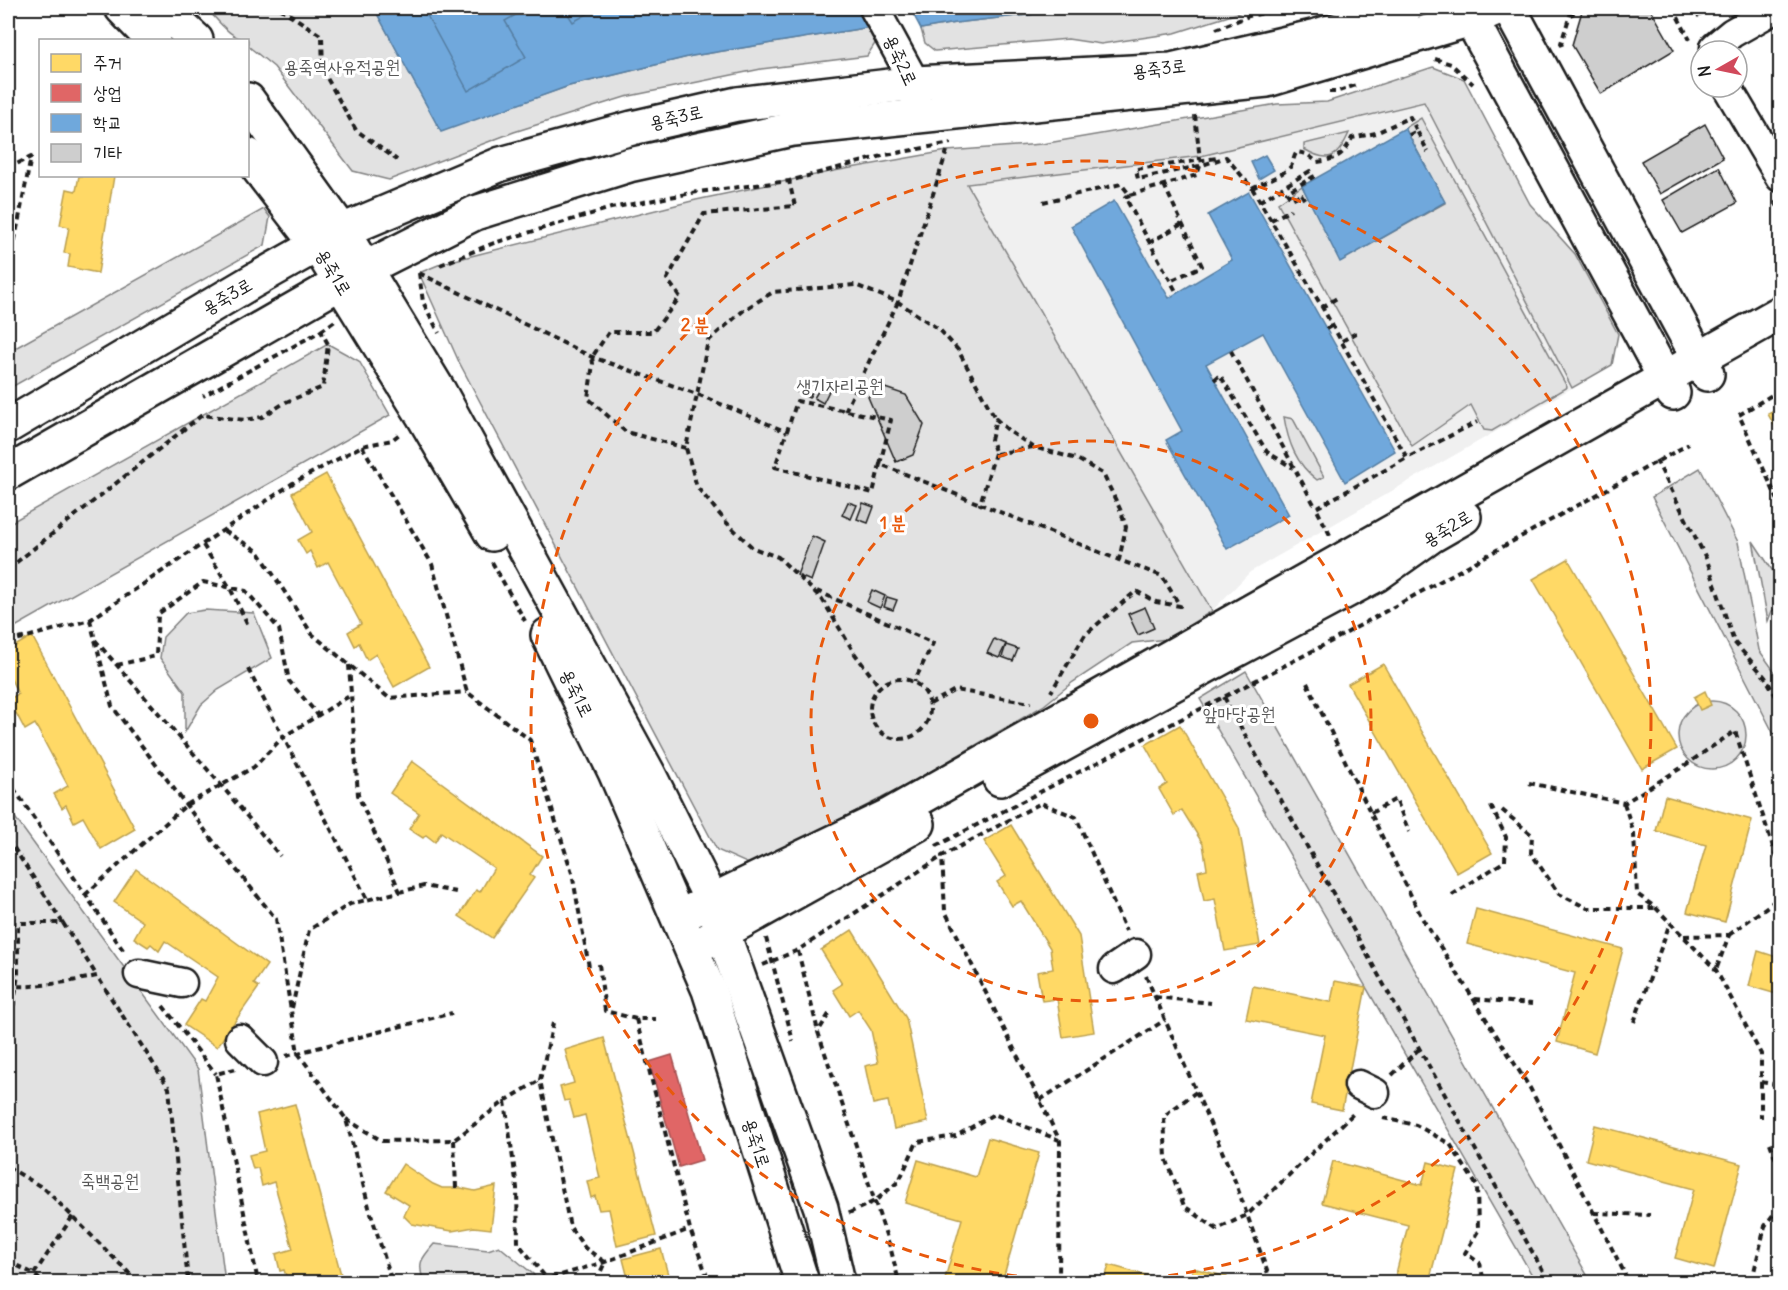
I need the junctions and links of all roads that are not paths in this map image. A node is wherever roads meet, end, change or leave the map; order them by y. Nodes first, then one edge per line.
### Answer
1 (122, 8) edge
2 (161, 8) edge
3 (874, 8) edge
4 (1405, 8) edge
5 (1509, 8) edge
6 (1776, 8) edge
7 (1477, 11) edge
8 (152, 39) edge
9 (195, 39) edge
10 (1726, 39) edge
11 (915, 83) junction
12 (1735, 99) edge
13 (249, 102) edge
14 (917, 116) junction
15 (249, 156) edge
16 (1778, 164) edge
17 (330, 239) junction
18 (353, 276) junction
19 (1780, 314) edge
20 (1780, 336) edge
21 (1686, 378) junction
22 (8, 426) edge
23 (8, 473) edge
24 (711, 902) junction
25 (678, 917) junction
26 (722, 933) junction
27 (692, 950) junction
28 (139, 974) road end
29 (182, 983) dead end
30 (240, 1039) dead end
31 (263, 1062) road end
32 (802, 1282) edge
33 (838, 1282) edge

1 - 8 street
2 - 9 street
3 - 11 street, 용죽2로
4 - 11 street, 용죽3로
5 - 21 street
6 - 10 street
7 - 14 street
7 - 21 street
11 - 14 street, 용죽2로
11 - 17 street, 용죽3로
12 - 16 street
13 - 17 street
14 - 18 street
15 - 17 street, 용죽1로
17 - 18 street, 용죽1로
17 - 22 street, 용죽3로
18 - 23 street
18 - 24 street
18 - 25 street, 용죽1로
19 - 21 street
20 - 21 street
21 - 24 street
21 - 26 street, 용죽2로
24 - 25 street
24 - 26 street
25 - 27 street, 용죽1로
26 - 27 street, 용죽2로
26 - 33 street
27 - 32 street, 용죽1로
28 - 29 street
30 - 31 street

